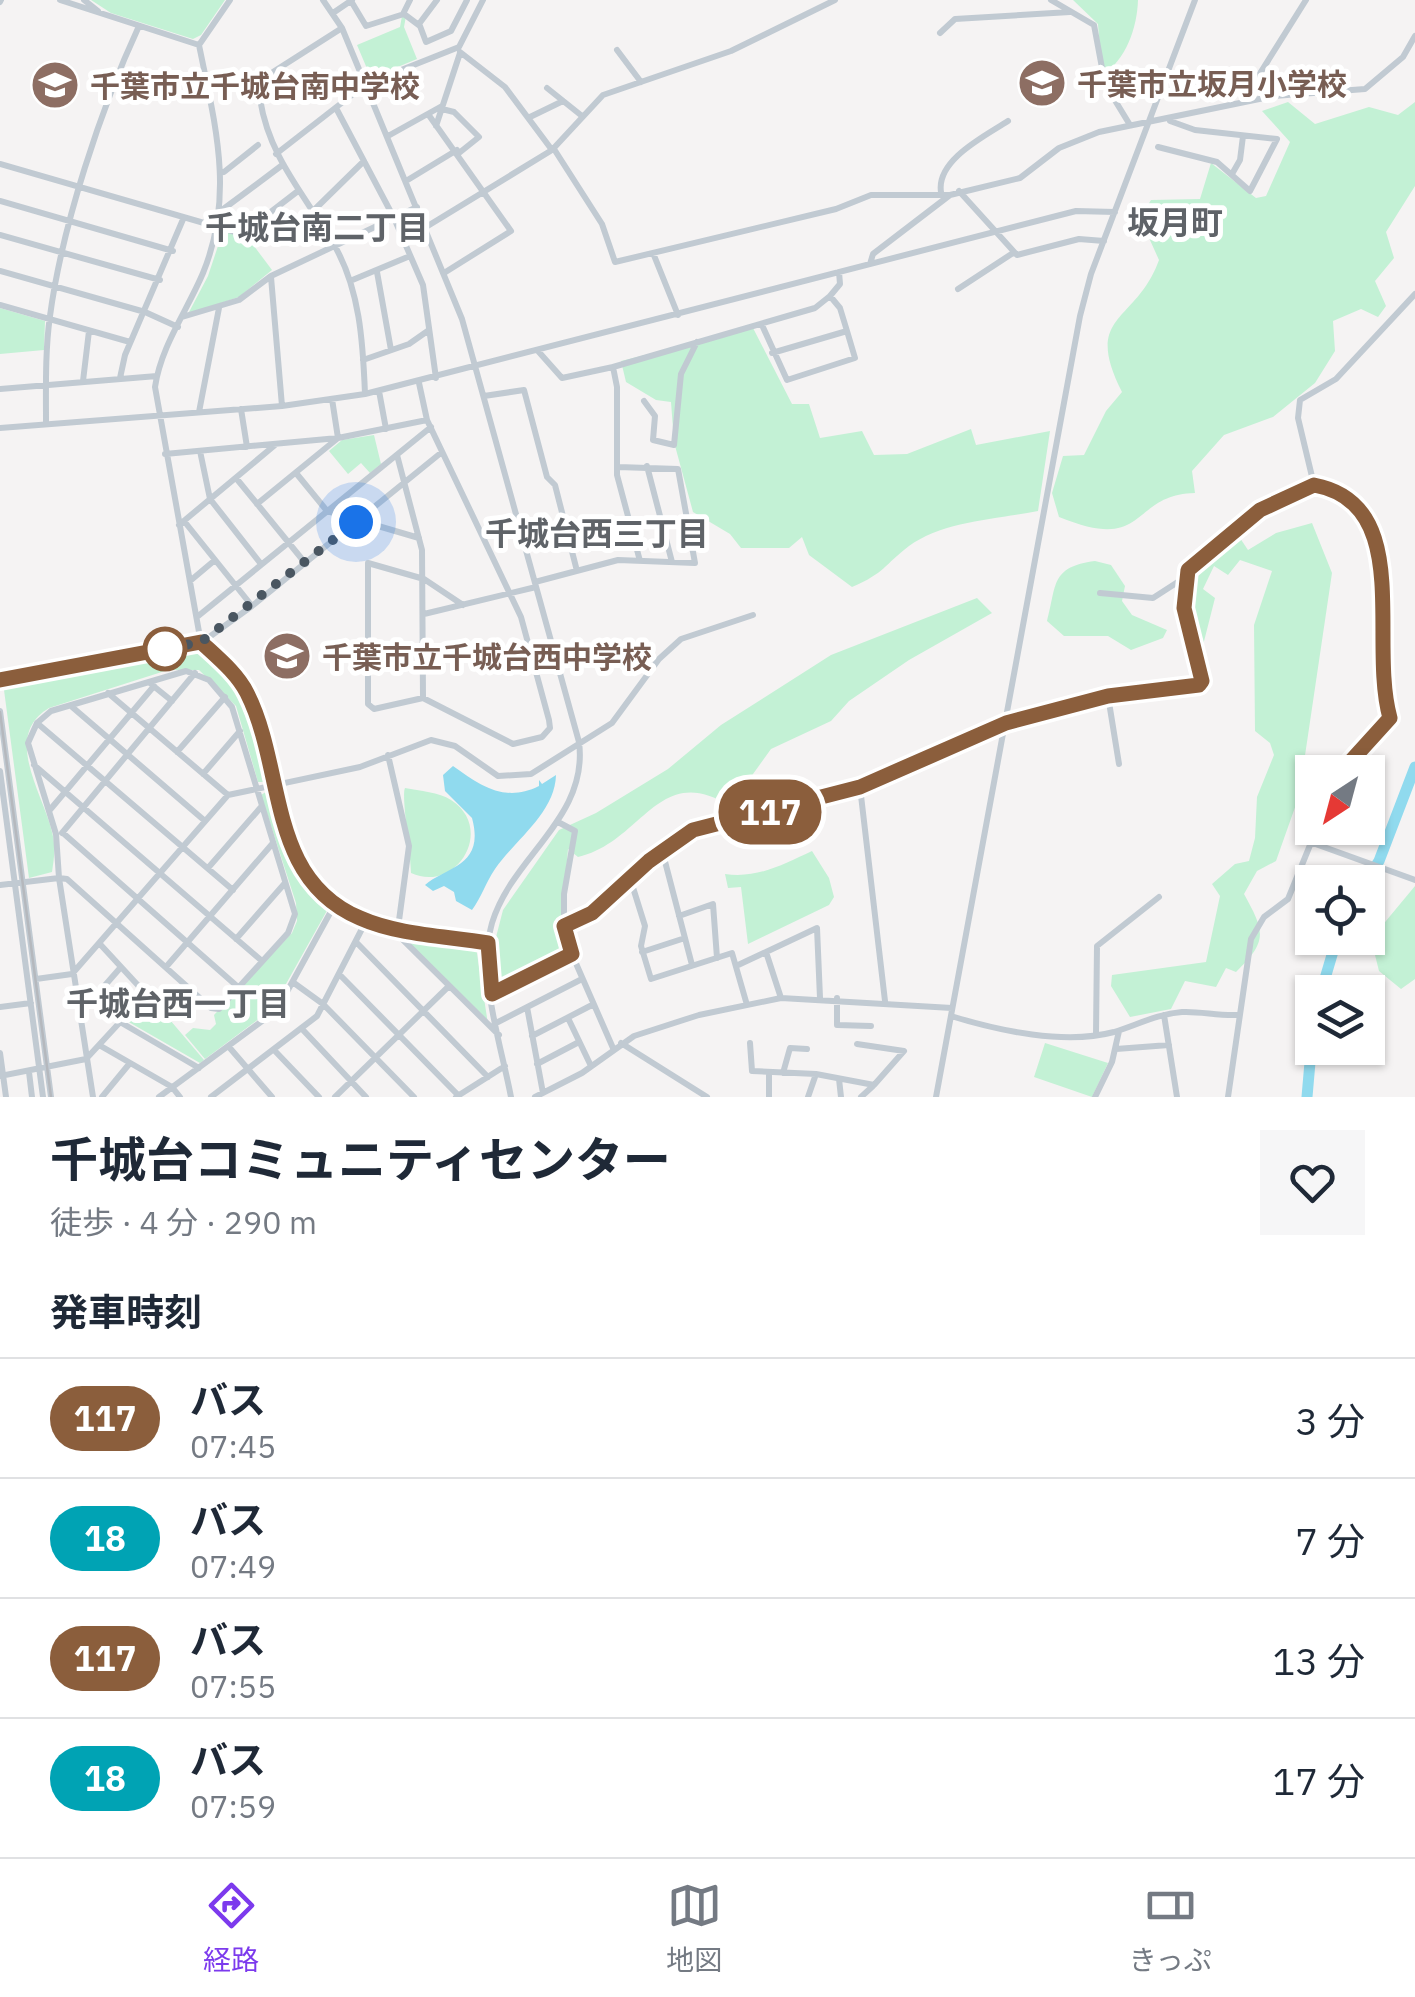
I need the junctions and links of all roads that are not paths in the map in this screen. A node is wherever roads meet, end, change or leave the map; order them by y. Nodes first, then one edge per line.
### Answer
1 (60, 0) edge
2 (84, 0) edge
3 (230, 0) edge
4 (323, 0) edge
5 (352, 0) edge
6 (410, 0) edge
7 (438, 0) edge
8 (466, 0) edge
9 (483, 0) edge
10 (822, 0) edge
11 (835, 0) edge
12 (1051, 0) edge
13 (1195, 0) edge
14 (1306, 0) edge
15 (817, 10) junction
16 (1071, 12) junction
17 (101, 14) junction
18 (333, 14) junction
19 (403, 14) junction
20 (419, 24) junction
21 (138, 26) junction
22 (342, 28) junction
23 (940, 33) dead end
24 (1415, 36) edge
25 (199, 45) junction
26 (459, 50) junction
27 (617, 50) dead end
28 (1166, 77) junction
29 (641, 82) junction
30 (366, 84) junction
31 (1253, 84) junction
32 (547, 88) dead end
33 (1280, 95) junction
34 (563, 101) junction
35 (336, 108) junction
36 (442, 108) junction
37 (428, 114) junction
38 (582, 116) junction
39 (530, 117) junction
40 (1169, 120) junction
41 (1008, 121) dead end
42 (1150, 122) junction
43 (1130, 125) junction
44 (436, 126) junction
45 (388, 136) junction
46 (1243, 136) junction
47 (258, 146) dead end
48 (1158, 148) dead end
49 (553, 149) junction
50 (458, 151) junction
51 (276, 154) junction
52 (364, 161) junction
53 (0, 164) edge
54 (281, 166) junction
55 (223, 173) junction
56 (1232, 174) junction
57 (406, 181) junction
58 (82, 188) junction
59 (485, 190) junction
60 (959, 191) junction
61 (298, 192) junction
62 (941, 192) junction
63 (950, 195) junction
64 (0, 201) edge
65 (417, 207) junction
66 (221, 211) junction
67 (312, 212) junction
68 (1115, 212) junction
69 (184, 217) junction
70 (394, 218) junction
71 (72, 222) junction
72 (218, 227) junction
73 (426, 227) junction
74 (994, 232) junction
75 (0, 235) edge
76 (1104, 241) junction
77 (335, 246) junction
78 (173, 251) junction
79 (62, 253) junction
80 (653, 253) junction
81 (1014, 253) junction
82 (410, 256) junction
83 (870, 264) junction
84 (0, 270) edge
85 (377, 272) junction
86 (839, 272) junction
87 (444, 273) junction
88 (271, 276) junction
89 (160, 280) junction
90 (350, 281) junction
91 (55, 286) junction
92 (958, 289) dead end
93 (1415, 294) edge
94 (830, 296) junction
95 (0, 305) edge
96 (220, 306) junction
97 (145, 312) junction
98 (678, 315) junction
99 (182, 317) junction
100 (50, 320) junction
101 (762, 325) junction
102 (178, 326) junction
103 (429, 330) junction
104 (89, 331) junction
105 (847, 332) junction
106 (130, 342) junction
107 (698, 342) junction
108 (391, 350) junction
109 (538, 351) junction
110 (772, 353) junction
111 (364, 360) junction
112 (477, 367) junction
113 (613, 367) junction
114 (157, 376) junction
115 (120, 378) junction
116 (436, 378) junction
117 (83, 381) junction
118 (419, 382) junction
119 (47, 384) junction
120 (0, 389) edge
121 (378, 391) junction
122 (365, 394) junction
123 (484, 396) junction
124 (332, 398) junction
125 (644, 401) dead end
126 (282, 406) junction
127 (242, 409) junction
128 (199, 412) junction
129 (156, 415) junction
130 (46, 424) junction
131 (429, 424) junction
132 (0, 428) edge
133 (386, 428) junction
134 (338, 438) junction
135 (276, 445) junction
136 (247, 447) junction
137 (200, 451) junction
138 (442, 452) junction
139 (165, 454) junction
140 (397, 455) junction
141 (618, 466) junction
142 (647, 466) junction
143 (296, 472) junction
144 (236, 478) junction
145 (405, 482) junction
146 (1314, 485) junction
147 (210, 500) junction
148 (258, 504) junction
149 (327, 511) junction
150 (1375, 513) dead end
151 (356, 522) junction
152 (182, 523) junction
153 (419, 538) junction
154 (288, 542) junction
155 (1390, 553) dead end
156 (215, 560) junction
157 (640, 561) junction
158 (672, 562) junction
159 (262, 564) junction
160 (306, 564) junction
161 (577, 571) junction
162 (1185, 577) junction
163 (424, 578) junction
164 (190, 581) junction
165 (236, 585) junction
166 (536, 585) junction
167 (1100, 593) dead end
168 (512, 594) junction
169 (463, 605) junction
170 (252, 606) junction
171 (424, 614) junction
172 (754, 615) dead end
173 (197, 616) junction
174 (201, 642) junction
175 (196, 672) junction
176 (0, 680) edge
177 (146, 680) junction
178 (154, 686) junction
179 (108, 693) junction
180 (1108, 696) junction
181 (225, 697) junction
182 (423, 698) junction
183 (172, 702) junction
184 (71, 706) junction
185 (0, 711) edge
186 (132, 713) junction
187 (37, 723) junction
188 (1006, 723) junction
189 (150, 728) junction
190 (241, 730) junction
191 (109, 739) junction
192 (579, 742) junction
193 (177, 752) junction
194 (128, 754) junction
195 (388, 755) junction
196 (1356, 755) edge
197 (33, 764) junction
198 (1119, 764) dead end
199 (87, 765) junction
200 (0, 771) edge
201 (203, 774) junction
202 (106, 780) junction
203 (273, 784) junction
204 (860, 787) junction
205 (256, 788) junction
206 (65, 791) junction
207 (228, 796) junction
208 (262, 806) junction
209 (84, 807) junction
210 (48, 810) junction
211 (205, 821) junction
212 (558, 822) junction
213 (60, 833) junction
214 (273, 843) junction
215 (1309, 845) edge
216 (1319, 845) edge
217 (184, 846) junction
218 (662, 850) junction
219 (208, 868) junction
220 (162, 871) junction
221 (59, 878) junction
222 (630, 878) junction
223 (1415, 880) edge
224 (286, 882) junction
225 (19, 883) junction
226 (0, 885) edge
227 (233, 890) junction
228 (139, 897) junction
229 (1159, 897) dead end
230 (335, 904) junction
231 (211, 915) junction
232 (679, 916) junction
233 (366, 921) junction
234 (117, 923) junction
235 (564, 926) junction
236 (394, 927) junction
237 (236, 938) junction
238 (685, 938) junction
239 (188, 941) junction
240 (356, 942) junction
241 (99, 943) junction
242 (488, 943) junction
243 (642, 952) junction
244 (766, 952) junction
245 (572, 954) junction
246 (717, 958) junction
247 (262, 962) junction
248 (692, 966) junction
249 (736, 966) junction
250 (121, 967) junction
251 (166, 967) junction
252 (72, 974) junction
253 (339, 974) junction
254 (582, 979) junction
255 (36, 980) junction
256 (294, 983) junction
257 (238, 987) junction
258 (448, 987) junction
259 (492, 994) junction
260 (780, 998) junction
261 (820, 998) junction
262 (838, 998) junction
263 (885, 1001) junction
264 (31, 1003) junction
265 (323, 1004) junction
266 (592, 1004) junction
267 (747, 1004) junction
268 (0, 1007) edge
269 (527, 1007) junction
270 (423, 1011) junction
271 (952, 1012) junction
272 (1237, 1014) junction
273 (1164, 1015) junction
274 (78, 1016) junction
275 (568, 1017) junction
276 (120, 1022) junction
277 (498, 1022) junction
278 (871, 1026) dead end
279 (303, 1030) junction
280 (1119, 1031) junction
281 (399, 1034) junction
282 (1096, 1034) junction
283 (500, 1036) junction
284 (532, 1036) junction
285 (579, 1042) junction
286 (750, 1043) dead end
287 (857, 1044) dead end
288 (99, 1045) junction
289 (1169, 1045) junction
290 (617, 1046) junction
291 (229, 1047) junction
292 (808, 1049) dead end
293 (1116, 1049) junction
294 (274, 1051) junction
295 (0, 1053) edge
296 (375, 1057) junction
297 (84, 1061) junction
298 (130, 1063) junction
299 (538, 1064) junction
300 (505, 1066) junction
301 (590, 1066) junction
302 (198, 1068) junction
303 (44, 1070) junction
304 (247, 1071) junction
305 (29, 1072) junction
306 (768, 1073) junction
307 (783, 1073) junction
308 (816, 1074) junction
309 (2, 1076) edge
310 (488, 1077) junction
311 (839, 1079) junction
312 (351, 1081) junction
313 (874, 1085) junction
314 (172, 1088) junction
315 (222, 1094) edge
316 (539, 1095) edge
317 (457, 1096) edge
318 (6, 1097) edge
319 (32, 1097) edge
320 (43, 1097) edge
321 (51, 1097) edge
322 (93, 1097) edge
323 (102, 1097) edge
324 (158, 1097) edge
325 (180, 1097) edge
326 (211, 1097) edge
327 (272, 1097) edge
328 (319, 1097) edge
329 (335, 1097) edge
330 (366, 1097) edge
331 (414, 1097) edge
332 (510, 1097) edge
333 (707, 1097) edge
334 (769, 1097) edge
335 (808, 1097) edge
336 (841, 1097) edge
337 (861, 1097) edge
338 (936, 1097) edge
339 (1095, 1097) edge
340 (1177, 1097) edge
341 (1228, 1097) edge

1 - 17 street
2 - 17 street
3 - 25 street
4 - 18 street
5 - 18 street
5 - 19 street
6 - 19 street
7 - 20 street
8 - 20 street
9 - 26 street
10 - 15 street
11 - 15 street
12 - 16 street
13 - 28 street
14 - 31 street
15 - 29 street
16 - 23 street
16 - 43 street
17 - 21 street
18 - 22 street
19 - 20 street
21 - 25 street
21 - 58 street
22 - 30 street
22 - 51 street
24 - 33 street
25 - 55 street
26 - 30 street
26 - 36 street
26 - 39 street
27 - 29 street
28 - 31 street
28 - 42 street
29 - 38 street
30 - 35 street
30 - 45 street
31 - 33 street
32 - 34 street
33 - 40 street
34 - 38 street
34 - 39 street
35 - 51 street
35 - 52 street
36 - 37 street
36 - 44 street
36 - 50 street
37 - 44 street
37 - 45 street
38 - 49 street
39 - 49 street
40 - 42 street
40 - 46 street
41 - 62 street
42 - 43 street
42 - 68 street
43 - 60 street
44 - 50 street
45 - 57 street
46 - 56 street
46 - 56 street
47 - 55 street
48 - 56 street
49 - 59 street
49 - 80 street
50 - 57 street
50 - 59 street
51 - 54 street
52 - 67 street
52 - 70 street
53 - 58 street
54 - 61 street
54 - 66 street
55 - 66 street
57 - 65 street
58 - 69 street
58 - 71 street
59 - 73 street
59 - 87 street
60 - 63 street
60 - 74 street
61 - 67 street
61 - 72 street
62 - 63 street
62 - 80 street
63 - 83 street
64 - 71 street
65 - 70 street
65 - 73 street
66 - 72 street
67 - 77 street
68 - 74 street
68 - 76 street
69 - 72 street
69 - 78 street
70 - 77 street
70 - 82 street
71 - 78 street
71 - 79 street
72 - 99 street
73 - 87 street
74 - 81 street
74 - 83 street
75 - 79 street
76 - 81 street
76 - 188 street
77 - 88 street
77 - 90 street
78 - 89 street
79 - 89 street
79 - 91 street
80 - 98 street
81 - 92 street
82 - 85 street
82 - 103 street
83 - 86 street
84 - 91 street
85 - 90 street
85 - 108 street
86 - 94 street
86 - 98 street
87 - 112 street
88 - 96 street
88 - 126 street
89 - 97 street
90 - 111 street
91 - 97 street
91 - 100 street
93 - 146 street
94 - 101 street
94 - 105 street
95 - 100 street
96 - 99 street
96 - 128 street
97 - 102 street
97 - 106 street
98 - 109 street
99 - 102 street
100 - 104 street
100 - 119 street
101 - 107 street
101 - 110 street
102 - 114 street
103 - 108 street
103 - 116 street
104 - 106 street
104 - 117 street
105 - 110 street
105 - 110 street
106 - 115 street
107 - 113 street
107 - 125 street
108 - 111 street
109 - 112 street
109 - 113 street
111 - 122 street
112 - 116 street
112 - 123 street
113 - 141 street
114 - 115 street
114 - 129 street
115 - 117 street
116 - 118 street
117 - 119 street
118 - 121 street
118 - 131 street
119 - 120 street
119 - 130 street
121 - 122 street
121 - 133 street
122 - 124 street
123 - 161 street
123 - 166 street
124 - 126 street
124 - 134 street
126 - 127 street
127 - 128 street
127 - 136 street
128 - 129 street
129 - 130 street
129 - 139 street
130 - 132 street
131 - 133 street
131 - 138 street
131 - 140 street
133 - 134 street
134 - 135 street
134 - 143 street
135 - 136 street
135 - 144 street
136 - 137 street
137 - 139 street
137 - 147 street
138 - 145 street
138 - 168 street
139 - 152 street
140 - 145 street
140 - 149 street
141 - 142 street
141 - 157 street
142 - 158 street
142 - 158 street
143 - 148 street
143 - 149 street
144 - 147 street
144 - 148 street
145 - 151 street
145 - 153 street
146 - 150 street
146 - 162 street
147 - 152 street
147 - 159 street
148 - 154 street
149 - 151 street
149 - 154 street
151 - 153 street
151 - 160 street
152 - 156 street
152 - 164 street
153 - 163 street
154 - 159 street
154 - 160 street
155 - 196 street
156 - 164 street
156 - 165 street
157 - 158 street
157 - 161 street
159 - 165 street
160 - 170 street
161 - 166 street
162 - 167 street
162 - 180 street
163 - 169 street
163 - 171 street
163 - 182 street
164 - 173 street
165 - 170 street
165 - 173 street
166 - 168 street
166 - 192 street
168 - 169 street
168 - 182 street
169 - 171 street
170 - 174 street
171 - 182 street
172 - 192 street
173 - 174 street
174 - 176 street
174 - 203 street
175 - 177 street
175 - 181 street
175 - 183 street
177 - 178 street
177 - 179 street
178 - 183 street
178 - 186 street
179 - 184 street
179 - 186 street
180 - 188 street
180 - 198 street
181 - 190 street
181 - 193 street
183 - 189 street
184 - 187 street
184 - 191 street
185 - 225 street
186 - 189 street
186 - 191 street
187 - 197 street
187 - 199 street
188 - 204 street
188 - 271 street
189 - 193 street
189 - 194 street
190 - 201 street
190 - 205 street
191 - 194 street
191 - 199 street
192 - 195 street
192 - 212 street
193 - 201 street
194 - 202 street
194 - 211 street
195 - 203 street
195 - 236 street
197 - 206 street
197 - 210 street
199 - 202 street
199 - 206 street
200 - 225 street
201 - 207 street
202 - 209 street
202 - 217 street
203 - 205 street
203 - 230 street
204 - 218 street
204 - 263 street
205 - 207 street
205 - 208 street
206 - 209 street
206 - 210 street
207 - 211 street
208 - 214 street
208 - 219 street
209 - 213 street
209 - 220 street
210 - 213 street
211 - 217 street
212 - 235 street
212 - 242 street
213 - 221 street
213 - 228 street
214 - 224 street
214 - 227 street
215 - 272 street
216 - 223 street
217 - 219 street
217 - 220 street
218 - 222 street
218 - 232 street
219 - 227 street
220 - 228 street
220 - 231 street
221 - 225 street
221 - 234 street
221 - 252 street
222 - 235 street
222 - 243 street
224 - 237 street
224 - 247 street
225 - 226 street
225 - 255 street
225 - 264 street
227 - 231 street
228 - 234 street
228 - 239 street
229 - 282 street
230 - 233 street
230 - 256 street
231 - 237 street
231 - 239 street
232 - 238 street
232 - 246 street
233 - 236 street
233 - 240 street
234 - 241 street
234 - 251 street
235 - 245 street
236 - 242 street
236 - 258 street
237 - 247 street
238 - 243 street
238 - 248 street
239 - 251 street
239 - 257 street
240 - 253 street
240 - 270 street
241 - 250 street
241 - 252 street
242 - 259 street
243 - 248 street
244 - 249 street
244 - 260 street
244 - 261 street
245 - 254 street
245 - 259 street
246 - 248 street
246 - 249 street
247 - 257 street
249 - 267 street
250 - 274 street
250 - 276 street
251 - 257 street
252 - 255 street
252 - 274 street
253 - 265 street
253 - 281 street
254 - 266 street
254 - 269 street
255 - 303 street
256 - 265 street
256 - 291 street
258 - 270 street
258 - 283 street
259 - 277 street
260 - 261 street
260 - 267 street
261 - 262 street
262 - 263 street
262 - 278 street
263 - 271 street
264 - 268 street
264 - 303 street
265 - 279 street
265 - 296 street
266 - 275 street
266 - 290 street
267 - 290 street
269 - 277 street
269 - 284 street
270 - 281 street
270 - 310 street
271 - 282 street
271 - 338 street
272 - 273 street
272 - 341 street
273 - 280 street
273 - 289 street
274 - 297 street
275 - 284 street
275 - 285 street
276 - 288 street
276 - 302 street
277 - 283 street
279 - 294 street
279 - 312 street
280 - 282 street
280 - 293 street
281 - 296 street
281 - 317 street
283 - 300 street
284 - 299 street
285 - 299 street
285 - 301 street
286 - 306 street
287 - 313 street
288 - 297 street
288 - 298 street
289 - 293 street
289 - 340 street
290 - 301 street
290 - 333 street
291 - 302 street
291 - 304 street
292 - 307 street
293 - 339 street
294 - 304 street
294 - 328 street
295 - 309 street
296 - 312 street
296 - 331 street
297 - 303 street
297 - 322 street
298 - 314 street
298 - 323 street
299 - 316 street
300 - 310 street
300 - 332 street
301 - 316 street
302 - 314 street
303 - 305 street
303 - 320 street
303 - 321 street
304 - 315 street
304 - 327 street
305 - 309 street
305 - 319 street
306 - 307 street
306 - 334 street
307 - 308 street
308 - 311 street
308 - 335 street
309 - 318 street
310 - 317 street
311 - 313 street
311 - 336 street
312 - 329 street
312 - 330 street
313 - 337 street
314 - 324 street
314 - 325 street
315 - 326 street

